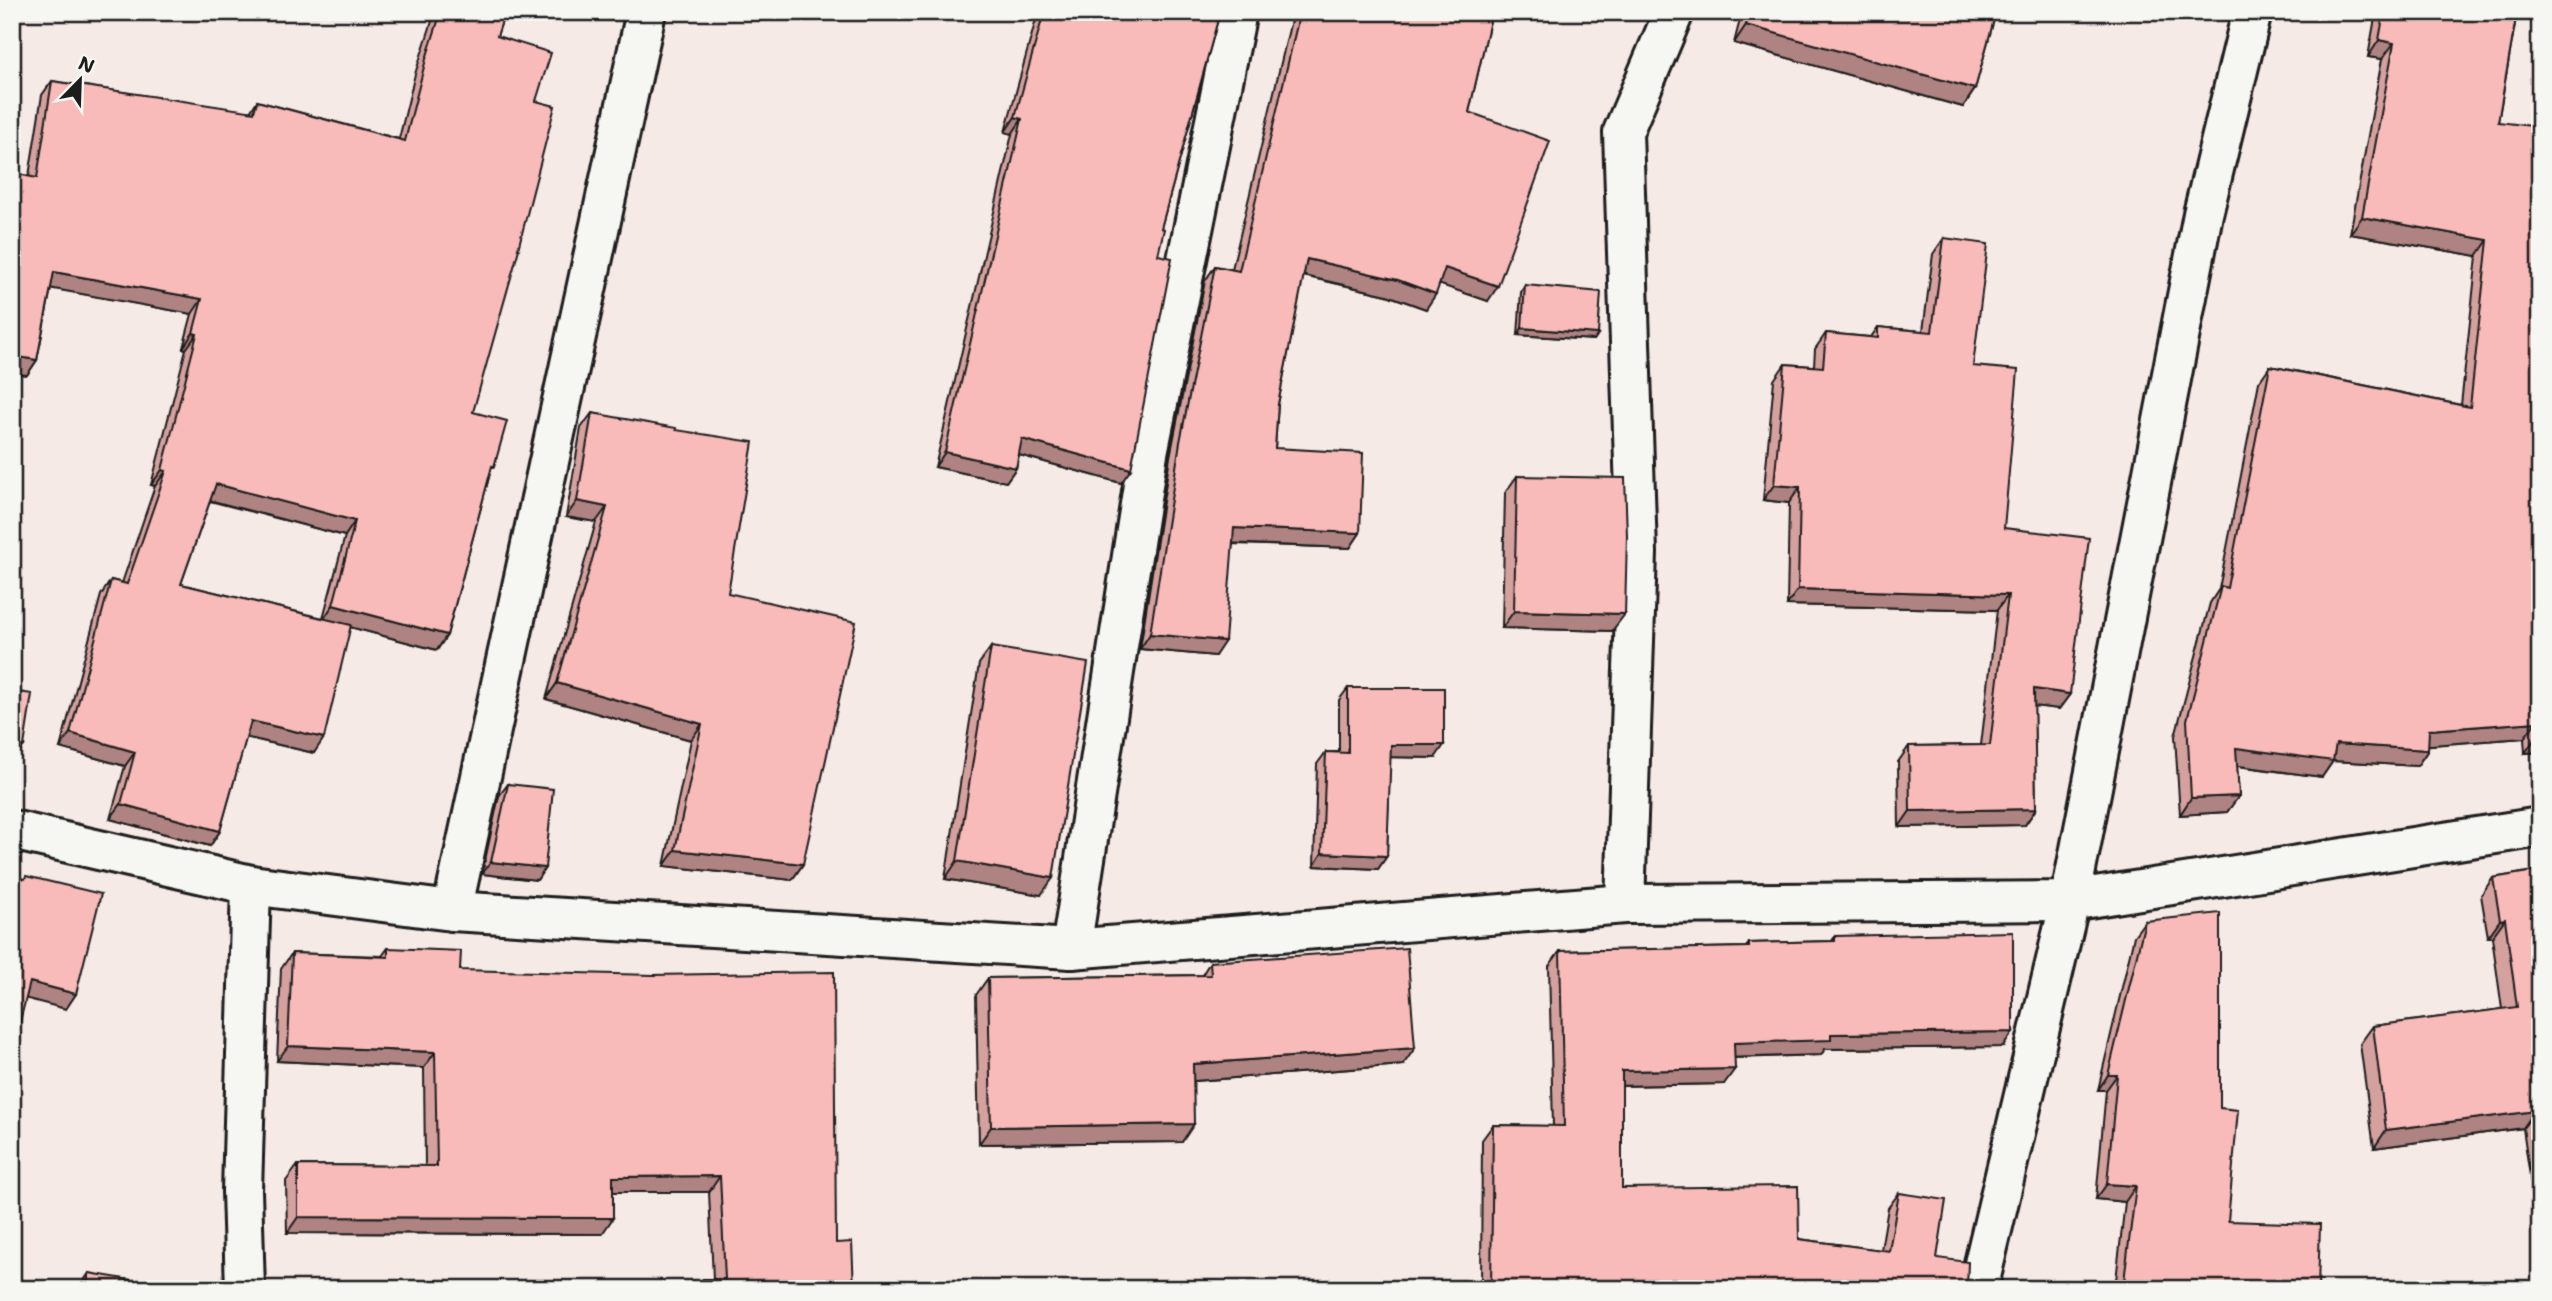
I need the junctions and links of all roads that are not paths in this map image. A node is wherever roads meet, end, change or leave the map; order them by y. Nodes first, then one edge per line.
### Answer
1 (646, 12) edge
2 (1237, 12) edge
3 (1674, 12) edge
4 (2252, 12) edge
5 (2540, 827) edge
6 (12, 830) edge
7 (251, 886) junction
8 (2070, 901) junction
9 (1625, 904) junction
10 (452, 911) junction
11 (1071, 949) junction
12 (245, 1289) edge
13 (1978, 1289) edge

1 - 10 street
2 - 11 street
3 - 9 street
4 - 8 street
5 - 8 street
6 - 7 street
7 - 10 street
7 - 12 street
8 - 9 street
8 - 13 street
9 - 11 street
10 - 11 street

